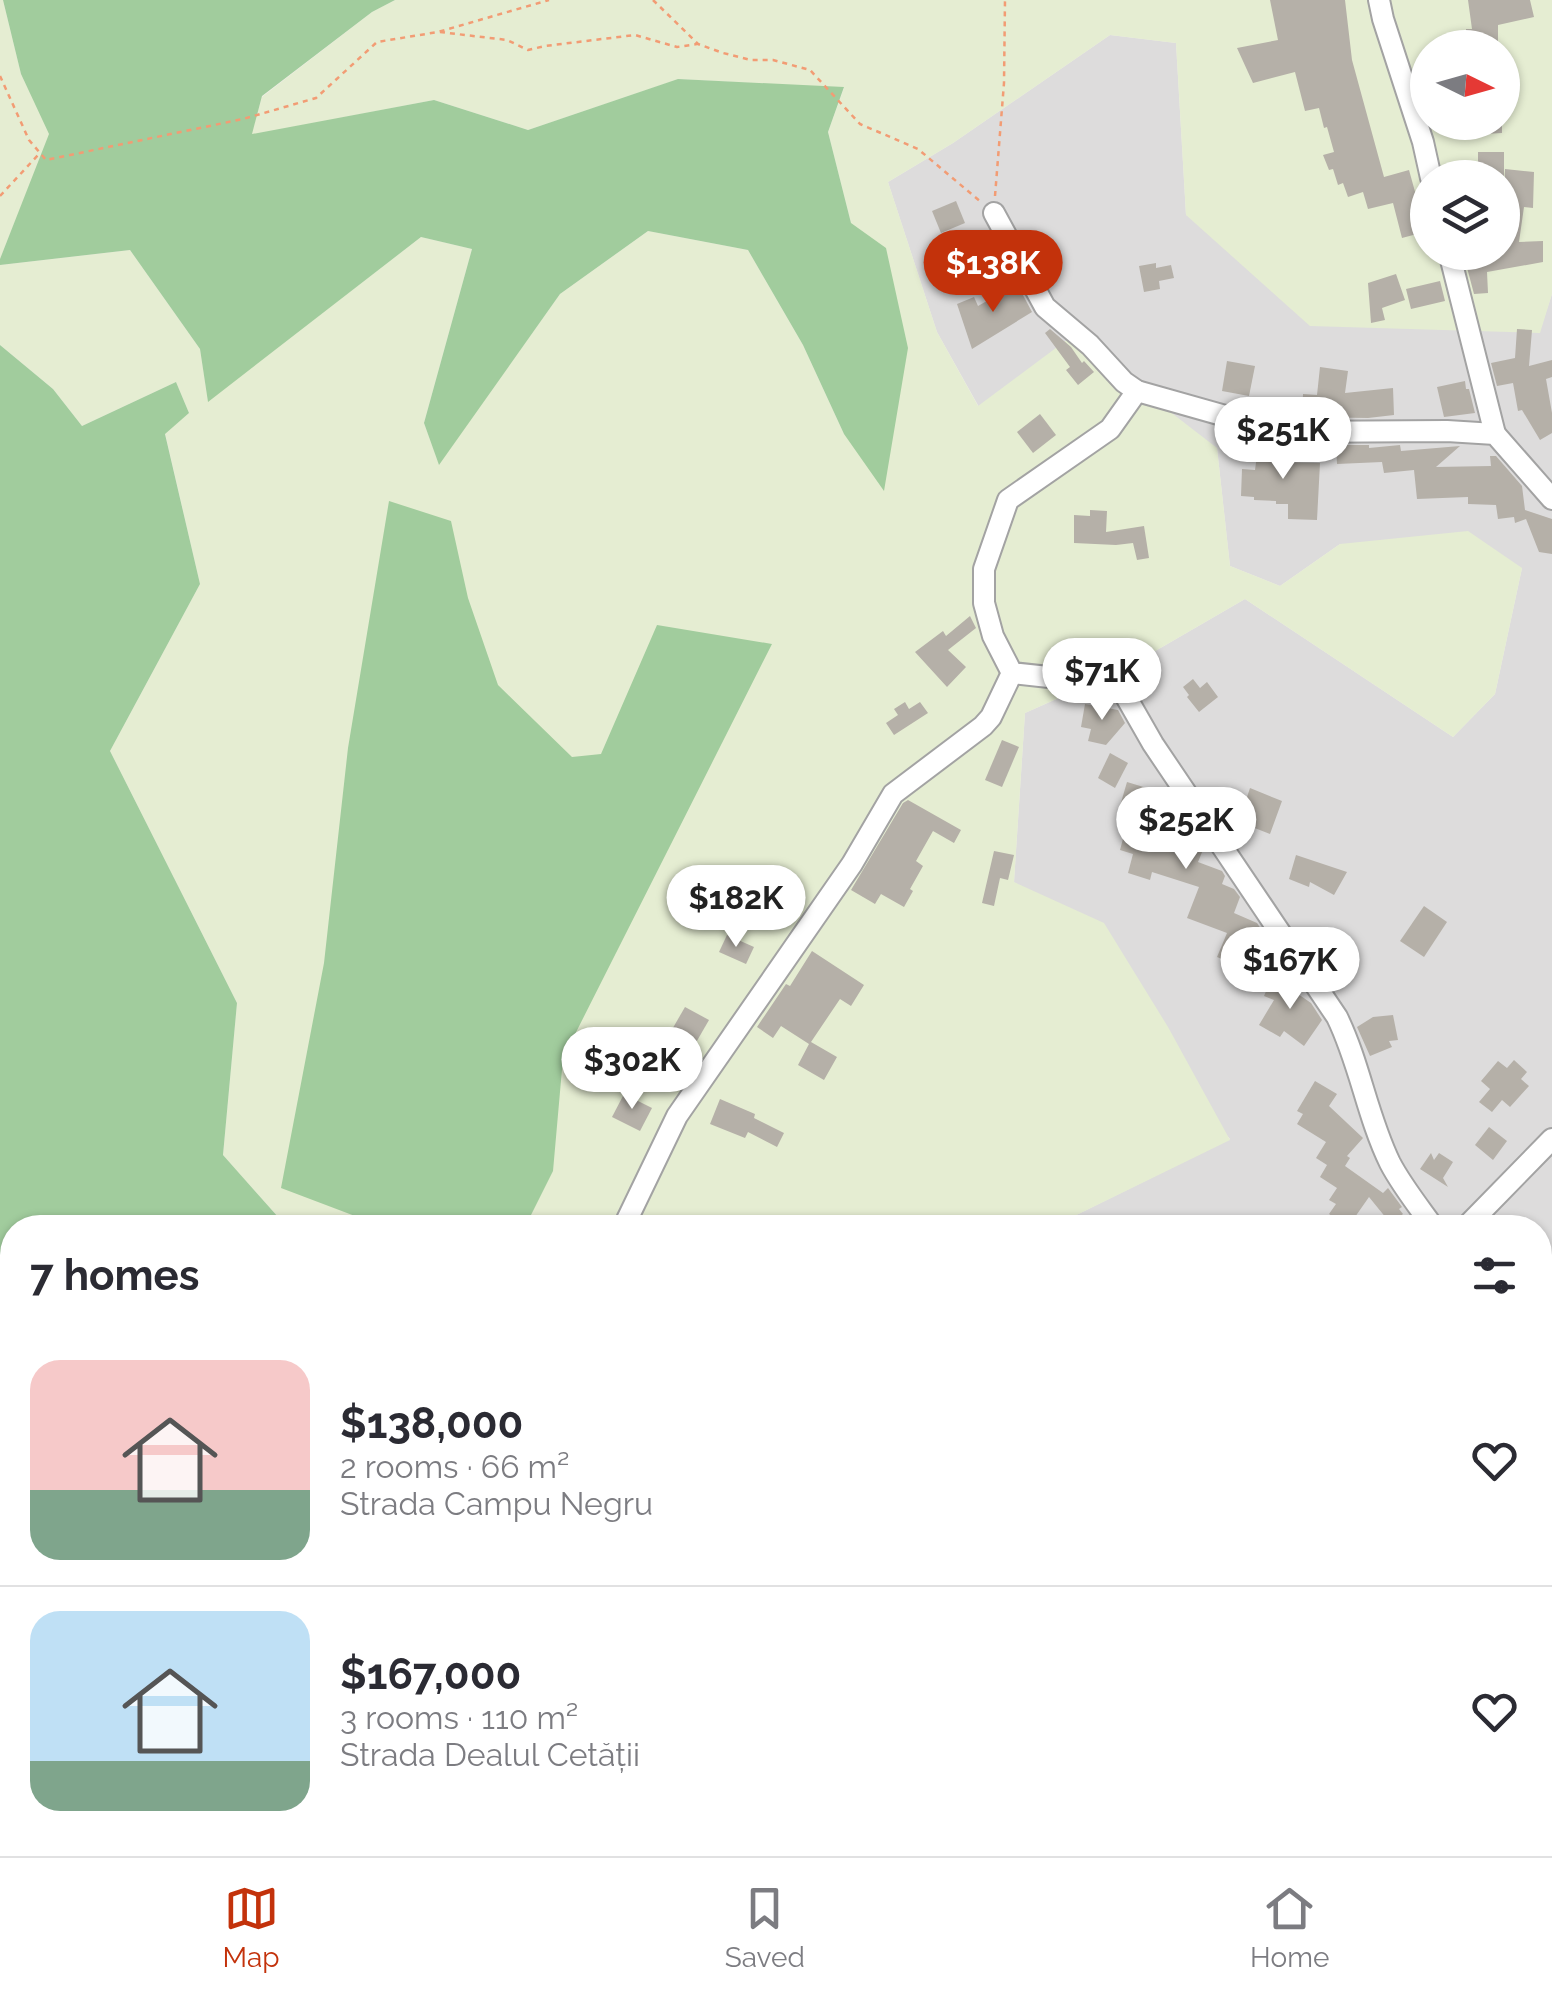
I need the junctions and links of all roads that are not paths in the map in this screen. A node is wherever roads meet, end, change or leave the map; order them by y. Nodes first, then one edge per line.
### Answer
1 (1379, 0) edge
2 (1427, 160) edge
3 (994, 212) road end
4 (1454, 270) edge
5 (1137, 391) junction
6 (1495, 434) junction
7 (1552, 499) edge
8 (1012, 672) junction
9 (1552, 1138) edge
10 (629, 1215) edge
11 (1425, 1215) edge
12 (1478, 1215) edge

1 - 2 street
3 - 5 street
4 - 6 street
5 - 6 street
5 - 8 street
6 - 7 street
8 - 10 street
8 - 11 street
9 - 12 street

